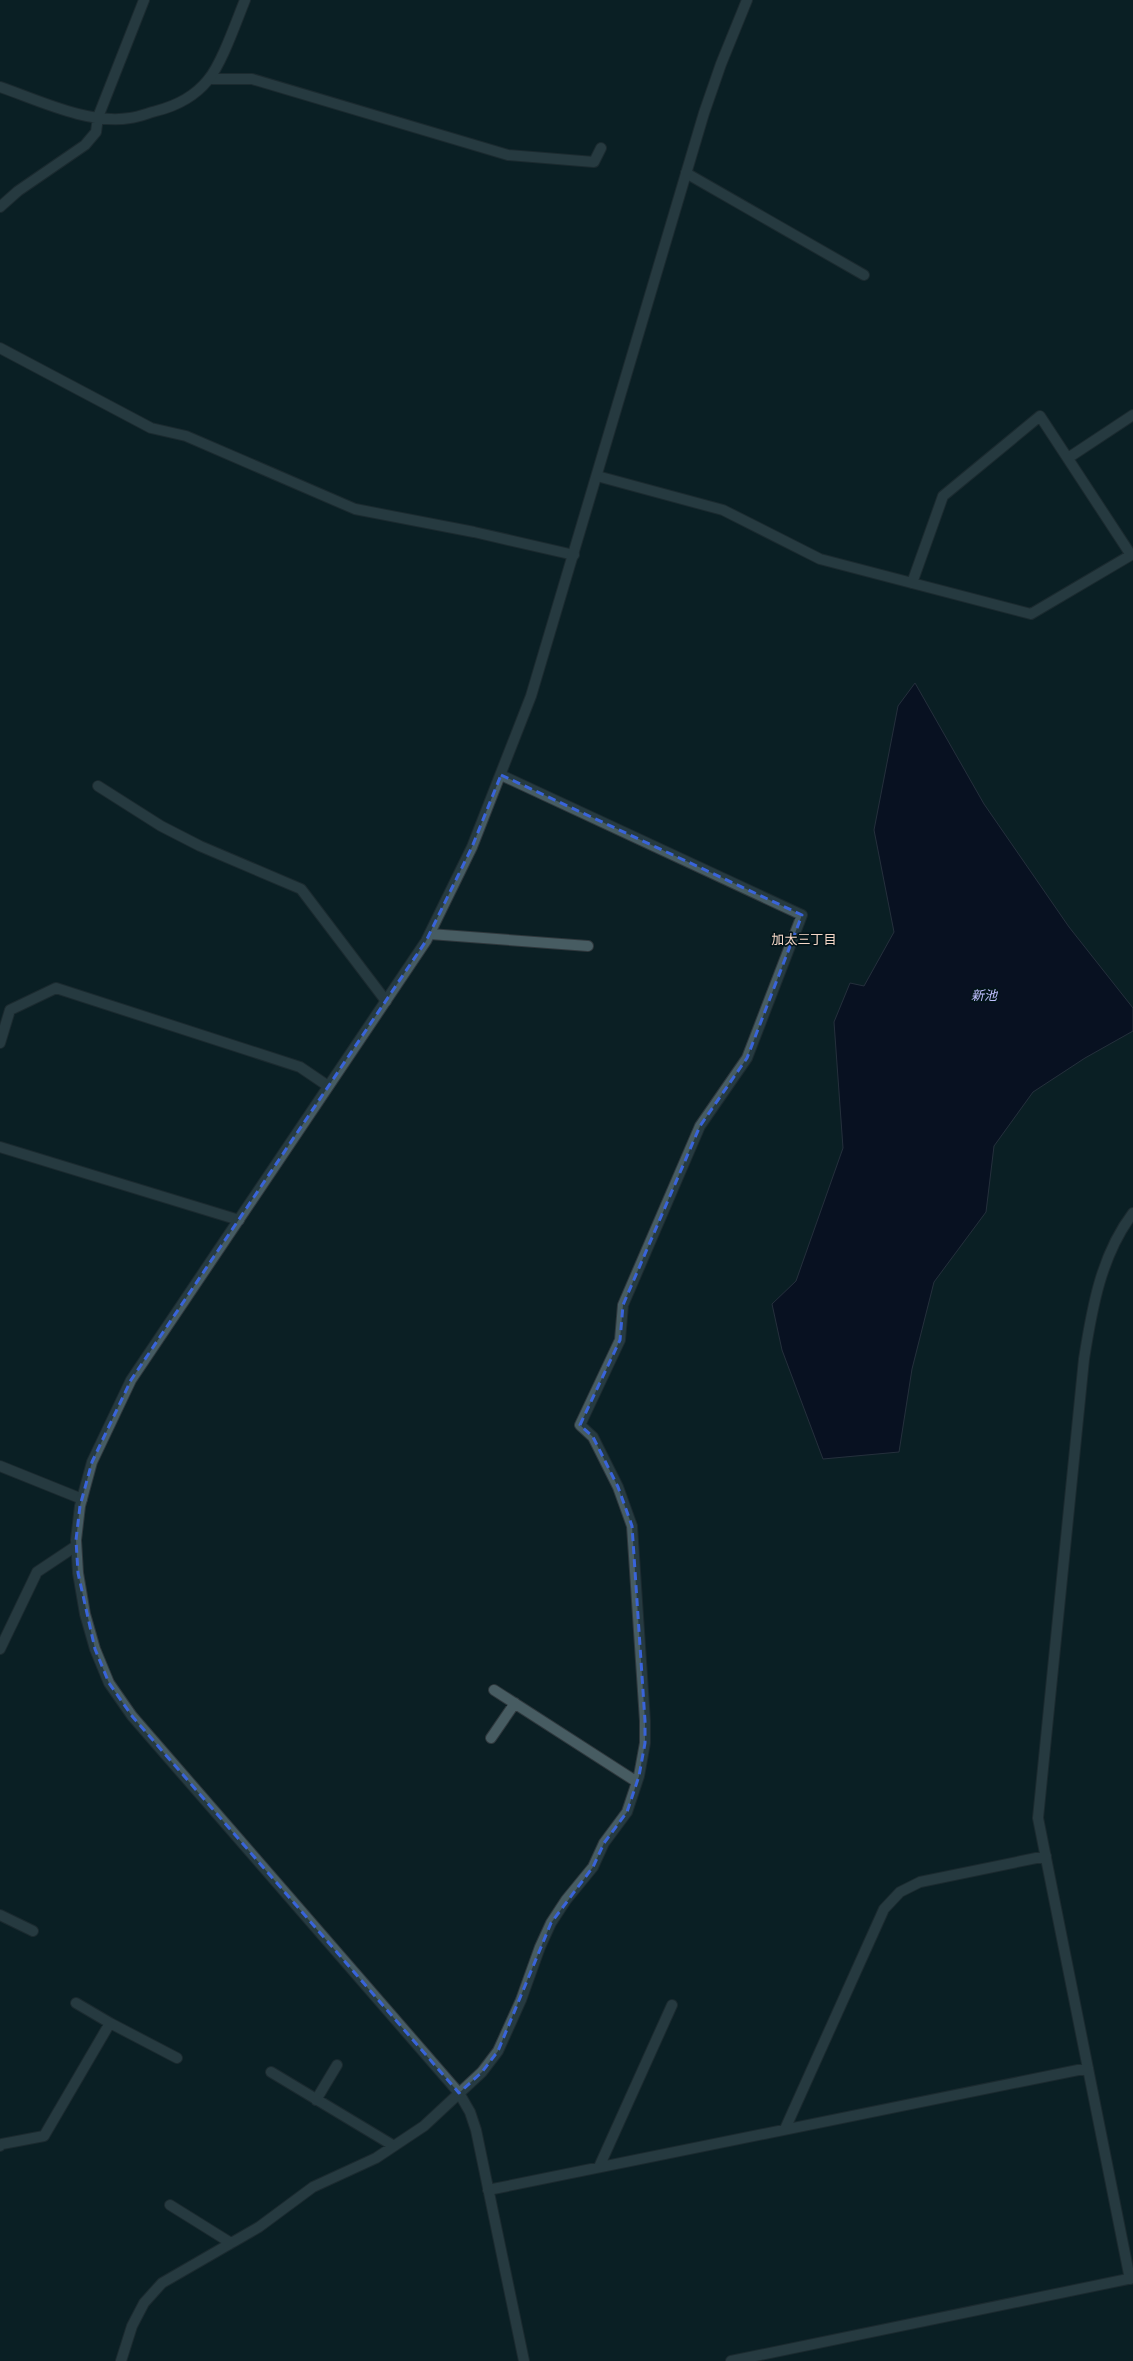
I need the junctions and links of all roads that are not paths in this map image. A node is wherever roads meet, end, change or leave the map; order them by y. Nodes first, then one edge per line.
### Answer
1 (144, 0) edge
2 (245, 0) edge
3 (747, 0) edge
4 (209, 79) junction
5 (0, 87) edge
6 (98, 117) junction
7 (601, 148) dead end
8 (686, 173) junction
9 (0, 207) edge
10 (864, 275) dead end
11 (0, 348) edge
12 (1133, 415) edge
13 (1068, 458) junction
14 (597, 476) junction
15 (574, 555) junction
16 (1132, 555) edge
17 (912, 583) junction
18 (501, 775) junction
19 (98, 786) dead end
20 (430, 934) junction
21 (588, 946) dead end
22 (386, 1001) junction
23 (0, 1043) edge
24 (328, 1086) junction
25 (0, 1147) edge
26 (1133, 1213) edge
27 (239, 1220) junction
28 (0, 1466) edge
29 (82, 1500) junction
30 (76, 1546) junction
31 (0, 1649) edge
32 (494, 1690) dead end
33 (515, 1703) junction
34 (491, 1738) dead end
35 (637, 1782) junction
36 (1046, 1856) junction
37 (0, 1915) edge
38 (32, 1931) dead end
39 (76, 2003) dead end
40 (672, 2005) dead end
41 (110, 2023) junction
42 (177, 2058) dead end
43 (337, 2065) dead end
44 (1088, 2068) junction
45 (271, 2072) dead end
46 (459, 2093) junction
47 (316, 2100) junction
48 (785, 2129) junction
49 (0, 2146) edge
50 (394, 2146) junction
51 (599, 2167) junction
52 (488, 2190) junction
53 (170, 2205) dead end
54 (231, 2243) junction
55 (1132, 2278) edge
56 (121, 2361) edge
57 (524, 2361) edge
58 (731, 2361) edge

1 - 6 street
2 - 4 street
3 - 8 street
4 - 6 street
4 - 7 street
5 - 6 street
6 - 9 street
8 - 10 street
8 - 14 street
11 - 15 street
12 - 13 street
13 - 16 street
13 - 17 street
14 - 15 street
14 - 17 street
15 - 18 street
16 - 17 street
18 - 20 street
18 - 35 street
19 - 22 street
20 - 21 street
20 - 22 street
22 - 24 street
23 - 24 street
24 - 27 street
25 - 27 street
26 - 36 street
27 - 29 street
28 - 29 street
29 - 30 street
30 - 31 street
30 - 46 street
32 - 33 street
33 - 34 street
33 - 35 street
35 - 46 street
36 - 44 street
36 - 48 street
37 - 38 street
39 - 41 street
40 - 51 street
41 - 42 street
41 - 49 street
43 - 47 street
44 - 48 street
44 - 55 street
45 - 47 street
46 - 50 street
46 - 52 street
47 - 50 street
48 - 51 street
50 - 54 street
51 - 52 street
52 - 57 street
53 - 54 street
54 - 56 street
55 - 58 street

